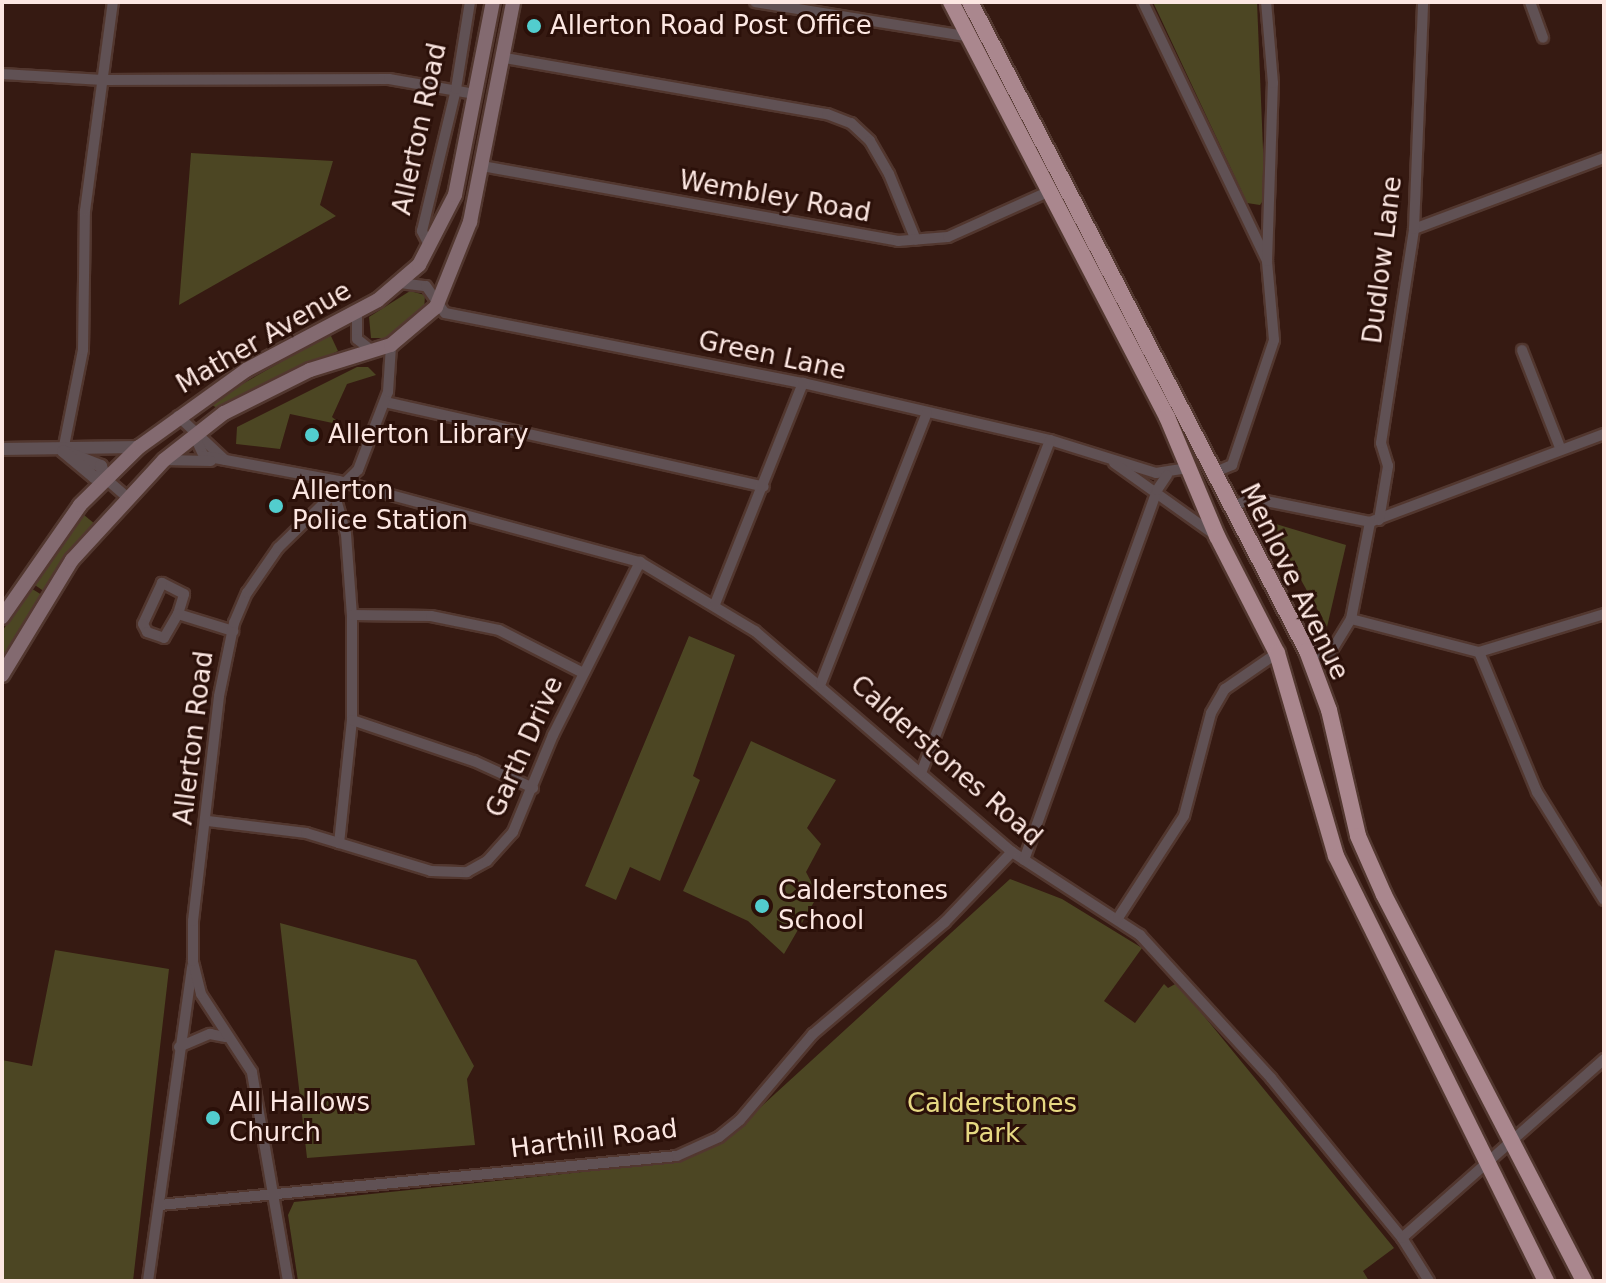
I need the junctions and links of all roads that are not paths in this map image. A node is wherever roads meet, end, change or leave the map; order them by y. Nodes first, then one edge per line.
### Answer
1 (113, 2) edge
2 (470, 2) edge
3 (493, 2) edge
4 (513, 2) edge
5 (755, 2) edge
6 (951, 2) edge
7 (970, 2) edge
8 (1143, 2) edge
9 (1266, 2) edge
10 (1423, 2) edge
11 (1530, 2) edge
12 (972, 37) junction
13 (1543, 38) dead end
14 (505, 58) junction
15 (2, 74) edge
16 (103, 80) junction
17 (456, 89) junction
18 (475, 94) junction
19 (1604, 158) edge
20 (482, 166) junction
21 (1052, 190) junction
22 (1414, 229) junction
23 (916, 240) junction
24 (431, 249) junction
25 (1267, 261) junction
26 (400, 283) junction
27 (436, 307) junction
28 (357, 311) junction
29 (391, 345) junction
30 (371, 350) junction
31 (1522, 350) dead end
32 (803, 383) junction
33 (385, 402) junction
34 (927, 413) junction
35 (178, 416) junction
36 (1604, 434) edge
37 (194, 435) junction
38 (1050, 440) junction
39 (139, 447) junction
40 (2, 449) edge
41 (1561, 450) junction
42 (63, 451) junction
43 (1098, 453) junction
44 (164, 460) junction
45 (225, 460) junction
46 (1188, 468) junction
47 (1213, 473) junction
48 (1167, 475) junction
49 (105, 478) junction
50 (348, 484) junction
51 (764, 487) junction
52 (1157, 490) junction
53 (126, 496) junction
54 (335, 496) junction
55 (1233, 507) junction
56 (1375, 521) junction
57 (1246, 533) junction
58 (1219, 540) junction
59 (640, 562) junction
60 (715, 604) junction
61 (178, 614) junction
62 (1604, 614) edge
63 (352, 615) junction
64 (2, 617) edge
65 (1351, 619) junction
66 (233, 631) junction
67 (1307, 651) junction
68 (1479, 652) junction
69 (1277, 653) junction
70 (583, 673) junction
71 (2, 675) edge
72 (821, 683) junction
73 (352, 720) junction
74 (921, 773) junction
75 (533, 788) junction
76 (208, 821) junction
77 (339, 843) junction
78 (1012, 852) junction
79 (1024, 860) junction
80 (1604, 900) edge
81 (1118, 918) junction
82 (193, 961) junction
83 (226, 1037) junction
84 (179, 1047) junction
85 (1604, 1059) edge
86 (1512, 1143) junction
87 (1488, 1162) junction
88 (273, 1195) junction
89 (160, 1205) junction
90 (1402, 1238) junction
91 (148, 1281) edge
92 (288, 1281) edge
93 (1429, 1281) edge
94 (1546, 1281) edge
95 (1584, 1281) edge

1 - 16 street
2 - 17 street, Allerton Road
3 - 18 main road, Allerton Road
4 - 14 main road
5 - 12 street
6 - 12 highway, Menlove Avenue
7 - 47 highway, Menlove Avenue
8 - 25 street
9 - 25 street
10 - 22 street, Dudlow Lane
11 - 13 street
12 - 21 highway, Menlove Avenue
14 - 20 main road
14 - 23 street
15 - 16 street
16 - 17 street
16 - 42 street
17 - 18 street
17 - 24 street, Allerton Road
18 - 24 main road, Allerton Road
19 - 22 street
20 - 23 street, Wembley Road
20 - 27 main road, Mather Avenue
21 - 23 street, Wembley Road
21 - 46 highway, Menlove Avenue
22 - 56 street, Dudlow Lane
24 - 26 main road, Mather Avenue
25 - 47 street
26 - 27 street
26 - 28 main road, Mather Avenue
27 - 29 main road, Mather Avenue
27 - 32 street, Green Lane
28 - 30 street
28 - 35 main road, Mather Avenue
29 - 30 main road, Mather Avenue
29 - 33 street, Allerton Road
30 - 37 main road, Mather Avenue
31 - 41 street
32 - 34 street, Green Lane
32 - 51 street
33 - 50 street, Allerton Road
33 - 51 street
34 - 38 street, Green Lane
34 - 72 street
35 - 37 street
35 - 39 main road, Mather Avenue
36 - 41 street
37 - 44 main road, Mather Avenue
37 - 45 street
38 - 43 street, Green Lane
38 - 74 street
39 - 42 street
39 - 49 main road, Mather Avenue
40 - 42 street
41 - 56 street
42 - 49 street
43 - 48 street, Green Lane
43 - 52 street, Green Lane
44 - 45 street, Calderstones Road
44 - 53 main road, Mather Avenue
45 - 50 street, Calderstones Road
46 - 47 highway
46 - 48 street
46 - 58 highway, Menlove Avenue
47 - 55 highway, Menlove Avenue
48 - 52 street
49 - 53 street
49 - 64 main road, Mather Avenue
50 - 54 street, Allerton Road
50 - 59 street, Calderstones Road
51 - 60 street
52 - 58 street, Green Lane
52 - 79 street
53 - 71 main road, Mather Avenue
54 - 63 street
54 - 66 street, Allerton Road
55 - 56 street
55 - 57 highway, Menlove Avenue
56 - 65 street, Dudlow Lane
57 - 58 highway
57 - 67 highway, Menlove Avenue
58 - 69 highway, Menlove Avenue
59 - 60 street, Calderstones Road
59 - 70 street, Garth Drive
60 - 72 street, Calderstones Road
61 - 61 street
61 - 66 street
62 - 68 street
63 - 70 street
63 - 73 street
65 - 67 street, Dudlow Lane
65 - 68 street
66 - 76 street, Allerton Road
67 - 86 highway, Menlove Avenue
68 - 80 street
69 - 81 street
69 - 87 highway, Menlove Avenue
70 - 75 street, Garth Drive
72 - 74 street, Calderstones Road
73 - 75 street
73 - 77 street
74 - 78 street, Calderstones Road
75 - 77 street, Garth Drive
76 - 77 street, Garth Drive
76 - 82 street, Allerton Road
78 - 79 street, Calderstones Road
78 - 88 street, Harthill Road
79 - 81 street, Calderstones Road
81 - 90 street, Calderstones Road
82 - 83 street, Allerton Road
82 - 84 street
83 - 84 street
83 - 88 street, Allerton Road
84 - 89 street
85 - 86 street
86 - 87 street
86 - 95 highway, Menlove Avenue
87 - 90 street
87 - 94 highway, Menlove Avenue
88 - 89 street, Harthill Road
88 - 92 street, Allerton Road
89 - 91 street
90 - 93 street, Calderstones Road

